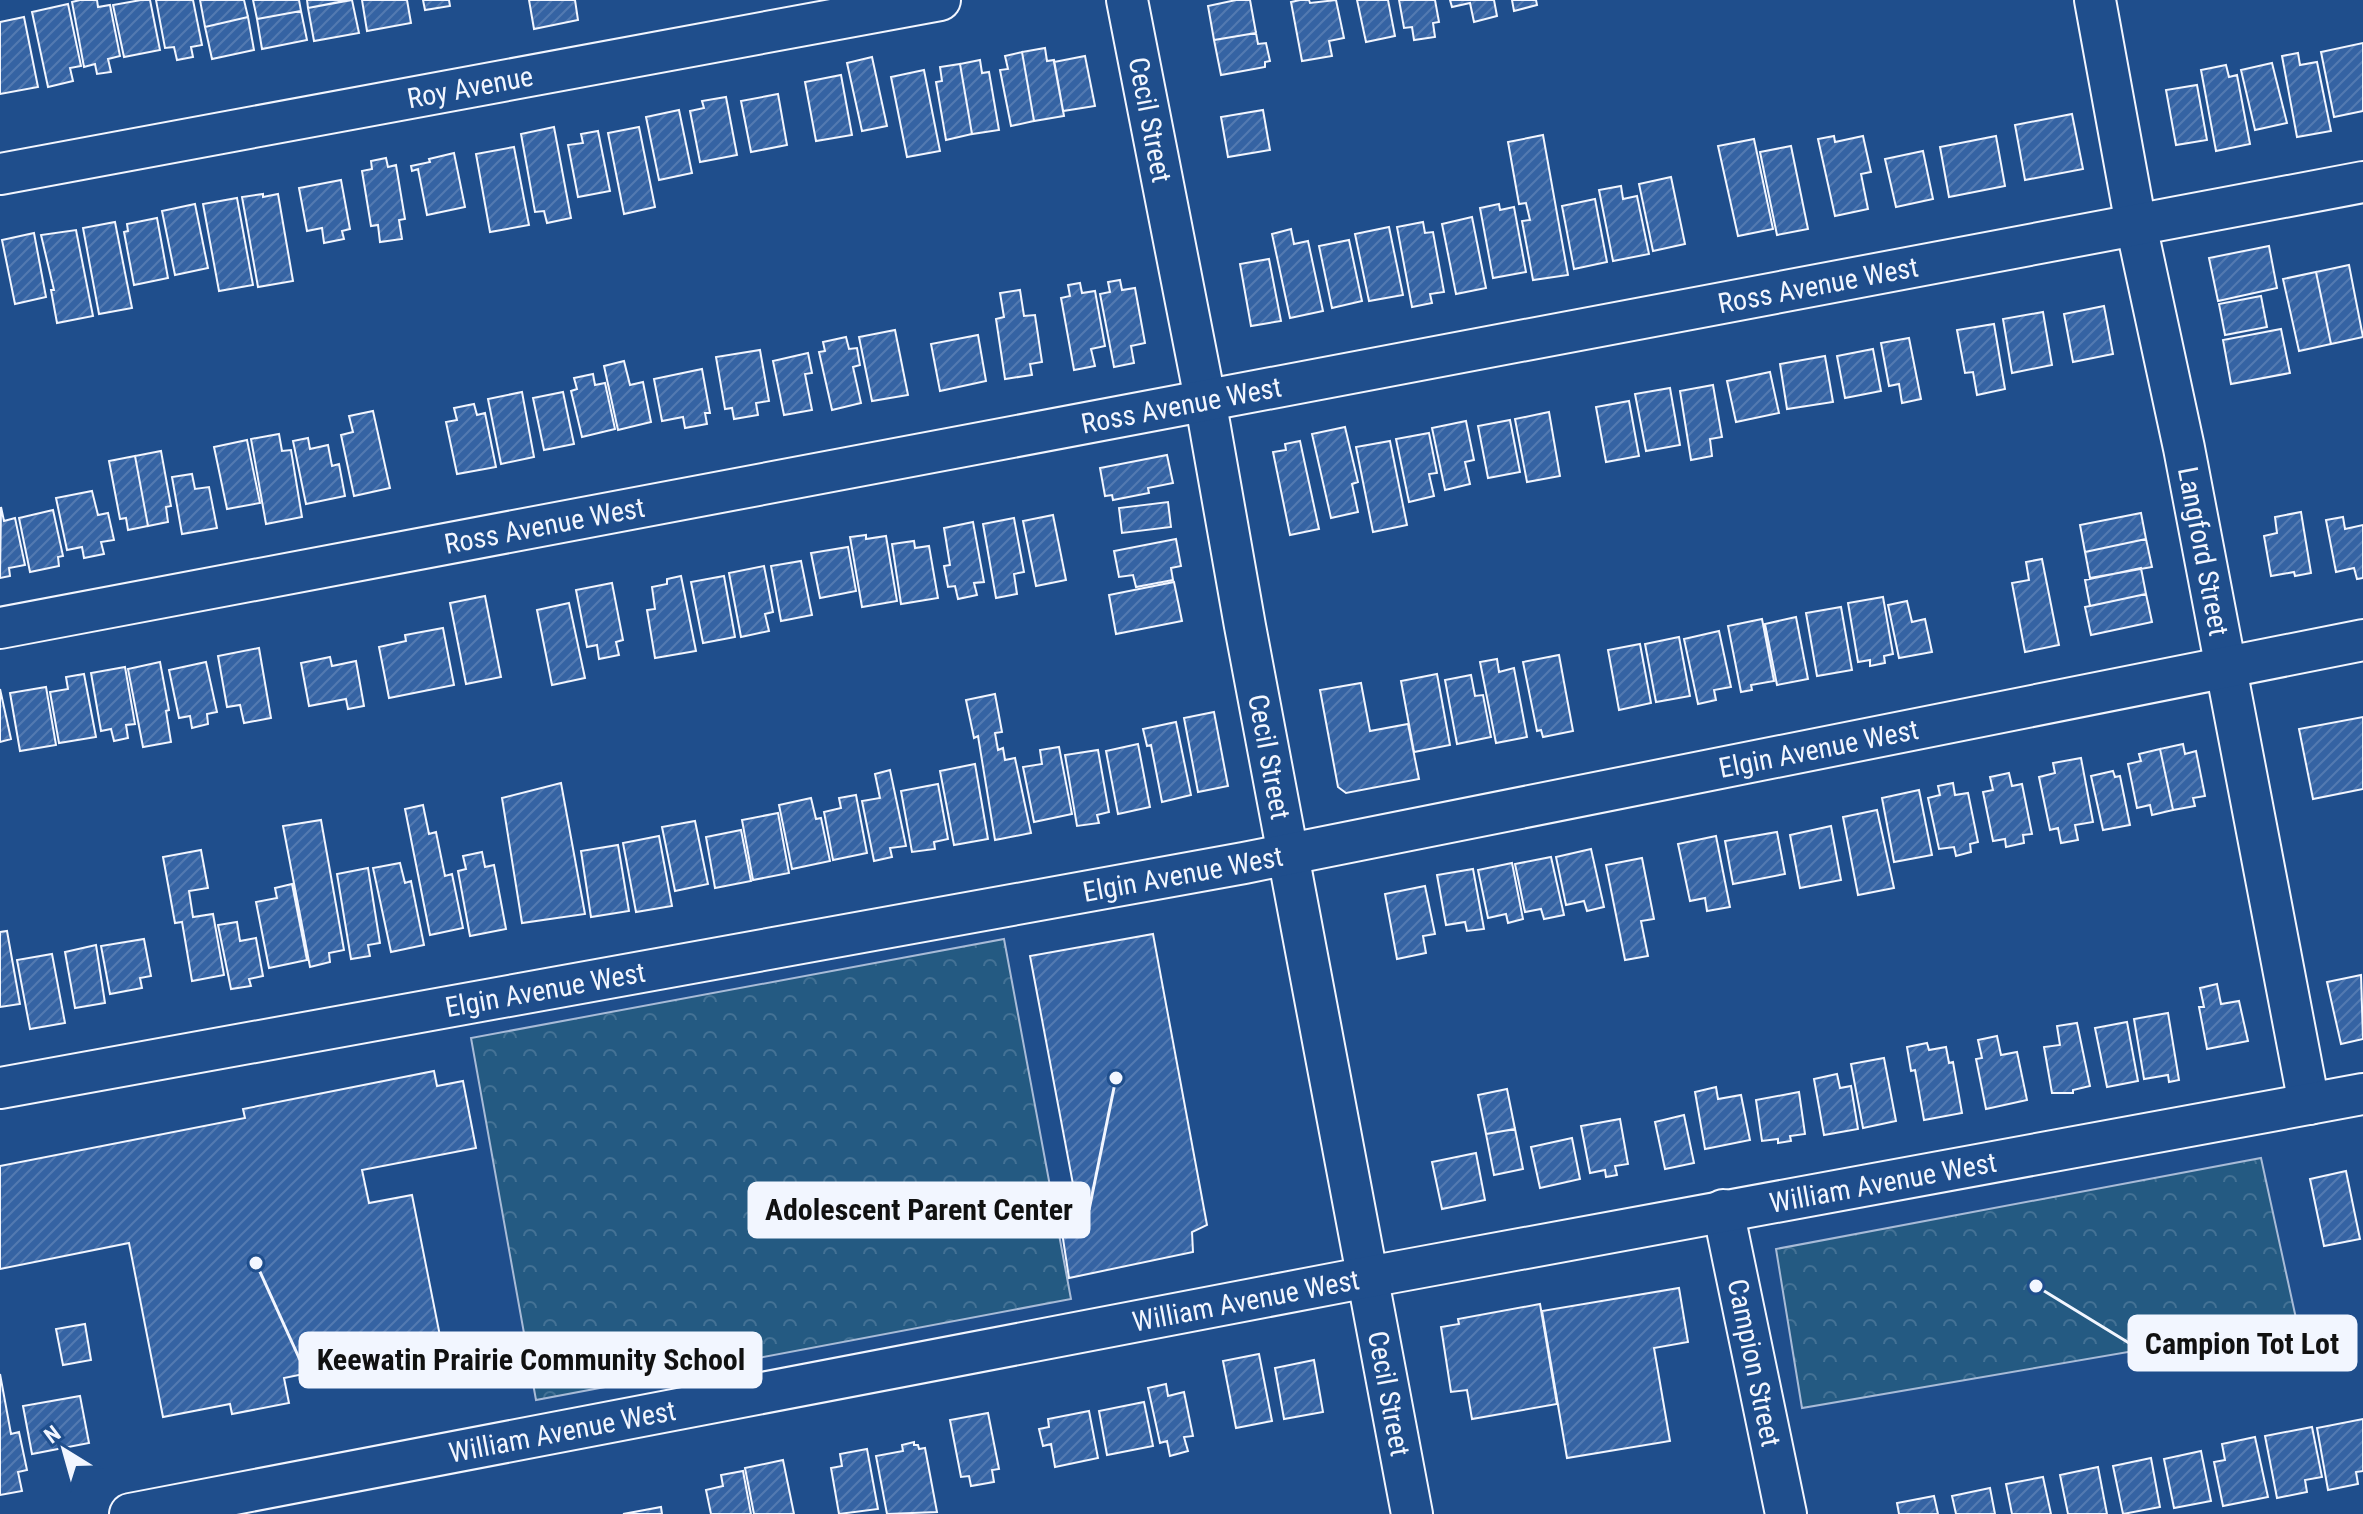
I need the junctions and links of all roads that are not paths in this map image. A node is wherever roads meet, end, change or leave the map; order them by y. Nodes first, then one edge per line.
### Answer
1 (940, 0) edge
2 (1127, 0) edge
3 (2095, 0) edge
4 (0, 174) edge
5 (2363, 182) edge
6 (2136, 225) junction
7 (1205, 399) junction
8 (0, 628) edge
9 (2363, 640) edge
10 (2225, 666) junction
11 (1288, 854) junction
12 (0, 1088) edge
13 (2363, 1094) edge
14 (2309, 1104) junction
15 (1723, 1210) junction
16 (1368, 1277) junction
17 (130, 1514) edge
18 (1412, 1514) edge
19 (1786, 1514) edge

1 - 4 street, Roy Avenue
2 - 7 street, Cecil Street
3 - 6 street, Langford Street
5 - 6 street, Ross Avenue West
6 - 7 street, Ross Avenue West
6 - 10 street, Langford Street
7 - 8 street, Ross Avenue West
7 - 11 street, Cecil Street
9 - 10 street, Elgin Avenue West
10 - 11 street, Elgin Avenue West
10 - 14 street, Langford Street
11 - 12 street, Elgin Avenue West
11 - 16 street, Cecil Street
13 - 14 street, William Avenue West
14 - 15 street, William Avenue West
15 - 16 street, William Avenue West
15 - 19 street, Campion Street
16 - 17 street, William Avenue West
16 - 18 street, Cecil Street

